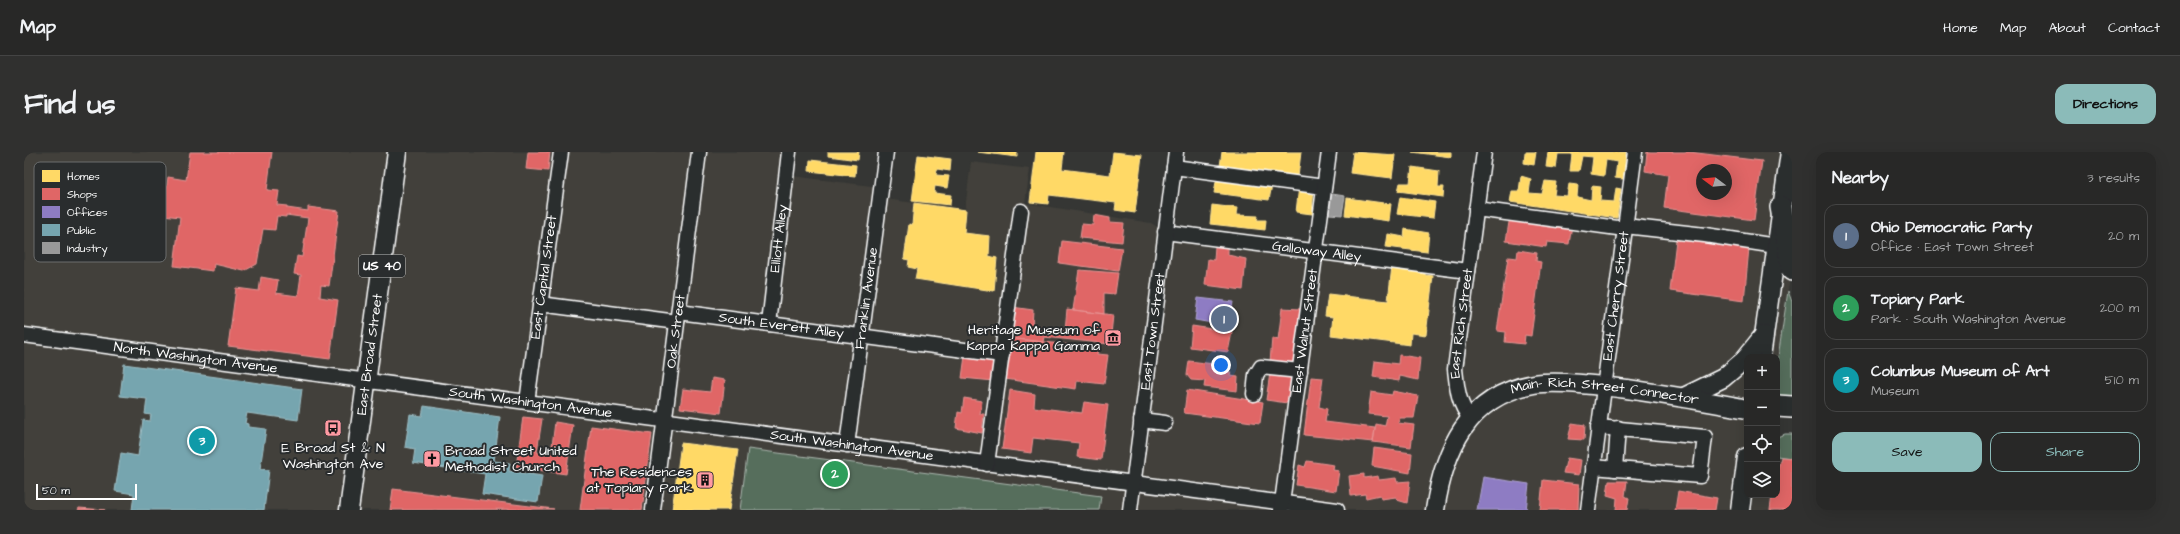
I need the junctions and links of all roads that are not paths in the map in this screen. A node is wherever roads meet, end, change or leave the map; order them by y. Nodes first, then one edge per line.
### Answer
1 (397, 152) edge
2 (561, 152) edge
3 (699, 152) edge
4 (789, 152) edge
5 (886, 152) edge
6 (1176, 152) edge
7 (1329, 152) edge
8 (1484, 152) edge
9 (1635, 152) edge
10 (1790, 152) edge
11 (1174, 167) junction
12 (1324, 187) junction
13 (1782, 207) junction
14 (1476, 209) junction
15 (1021, 211) dead end
16 (1625, 227) junction
17 (1165, 232) junction
18 (1776, 246) junction
19 (1316, 251) junction
20 (1468, 270) junction
21 (1792, 270) edge
22 (540, 304) junction
23 (678, 317) junction
24 (769, 324) junction
25 (24, 335) edge
26 (1764, 335) junction
27 (861, 336) junction
28 (1761, 354) edge
29 (1002, 355) junction
30 (1300, 371) junction
31 (366, 380) junction
32 (1604, 386) junction
33 (1254, 394) dead end
34 (1684, 397) junction
35 (526, 402) junction
36 (1780, 406) edge
37 (1792, 407) edge
38 (1744, 408) edge
39 (1470, 418) junction
40 (665, 420) junction
41 (1141, 420) junction
42 (1165, 423) dead end
43 (1598, 427) junction
44 (1618, 428) junction
45 (847, 445) junction
46 (1746, 462) edge
47 (987, 464) junction
48 (1593, 467) junction
49 (1614, 469) junction
50 (1133, 483) junction
51 (1282, 506) edge
52 (349, 510) edge
53 (653, 510) edge
54 (1130, 510) edge
55 (1337, 510) edge
56 (1435, 510) edge
57 (1588, 510) edge
58 (1740, 510) edge

1 - 31 main road, East Broad Street / US 40
2 - 22 street, East Capital Street
3 - 23 street, Oak Street
4 - 24 street, Elliott Alley
5 - 27 street, Franklin Avenue
6 - 11 street, East Town Street
7 - 12 street, East Walnut Street
8 - 14 street, East Rich Street
9 - 16 street, East Cherry Street
10 - 13 main road
11 - 12 street
11 - 17 street, East Town Street
12 - 19 street, East Walnut Street
13 - 18 main road
13 - 21 highway
14 - 16 street
14 - 20 street, East Rich Street
15 - 29 street
16 - 18 street
16 - 32 street, East Cherry Street
17 - 19 street, Galloway Alley
17 - 41 street, East Town Street
18 - 26 main road
19 - 20 street, Galloway Alley
19 - 30 street, East Walnut Street
20 - 39 street, East Rich Street
22 - 23 street, South Everett Alley
22 - 35 street, East Capital Street
23 - 24 street, South Everett Alley
23 - 40 street, Oak Street
24 - 27 street, South Everett Alley
25 - 31 street, North Washington Avenue
26 - 28 main road
26 - 34 main road
27 - 29 street, South Everett Alley
27 - 45 street, Franklin Avenue
29 - 47 street
30 - 33 street
30 - 51 street, East Walnut Street
31 - 35 street, South Washington Avenue
31 - 52 main road, East Broad Street / US 40
32 - 34 main road, Main- Rich Street Connector
32 - 39 main road, Main- Rich Street Connector
32 - 43 street, East Cherry Street
34 - 38 main road, Main- Rich Street Connector
35 - 40 street, South Washington Avenue
36 - 37 highway
39 - 56 main road
40 - 45 street, South Washington Avenue
40 - 53 street, Oak Street
41 - 42 street
41 - 50 street, East Town Street
43 - 44 street
43 - 48 street, East Cherry Street
44 - 49 street
44 - 49 street
45 - 47 street, South Washington Avenue
46 - 58 main road
47 - 50 street, South Washington Avenue
48 - 49 street
48 - 57 street, East Cherry Street
50 - 51 street, South Washington Avenue
50 - 54 street, East Town Street
51 - 55 street, South Washington Avenue

